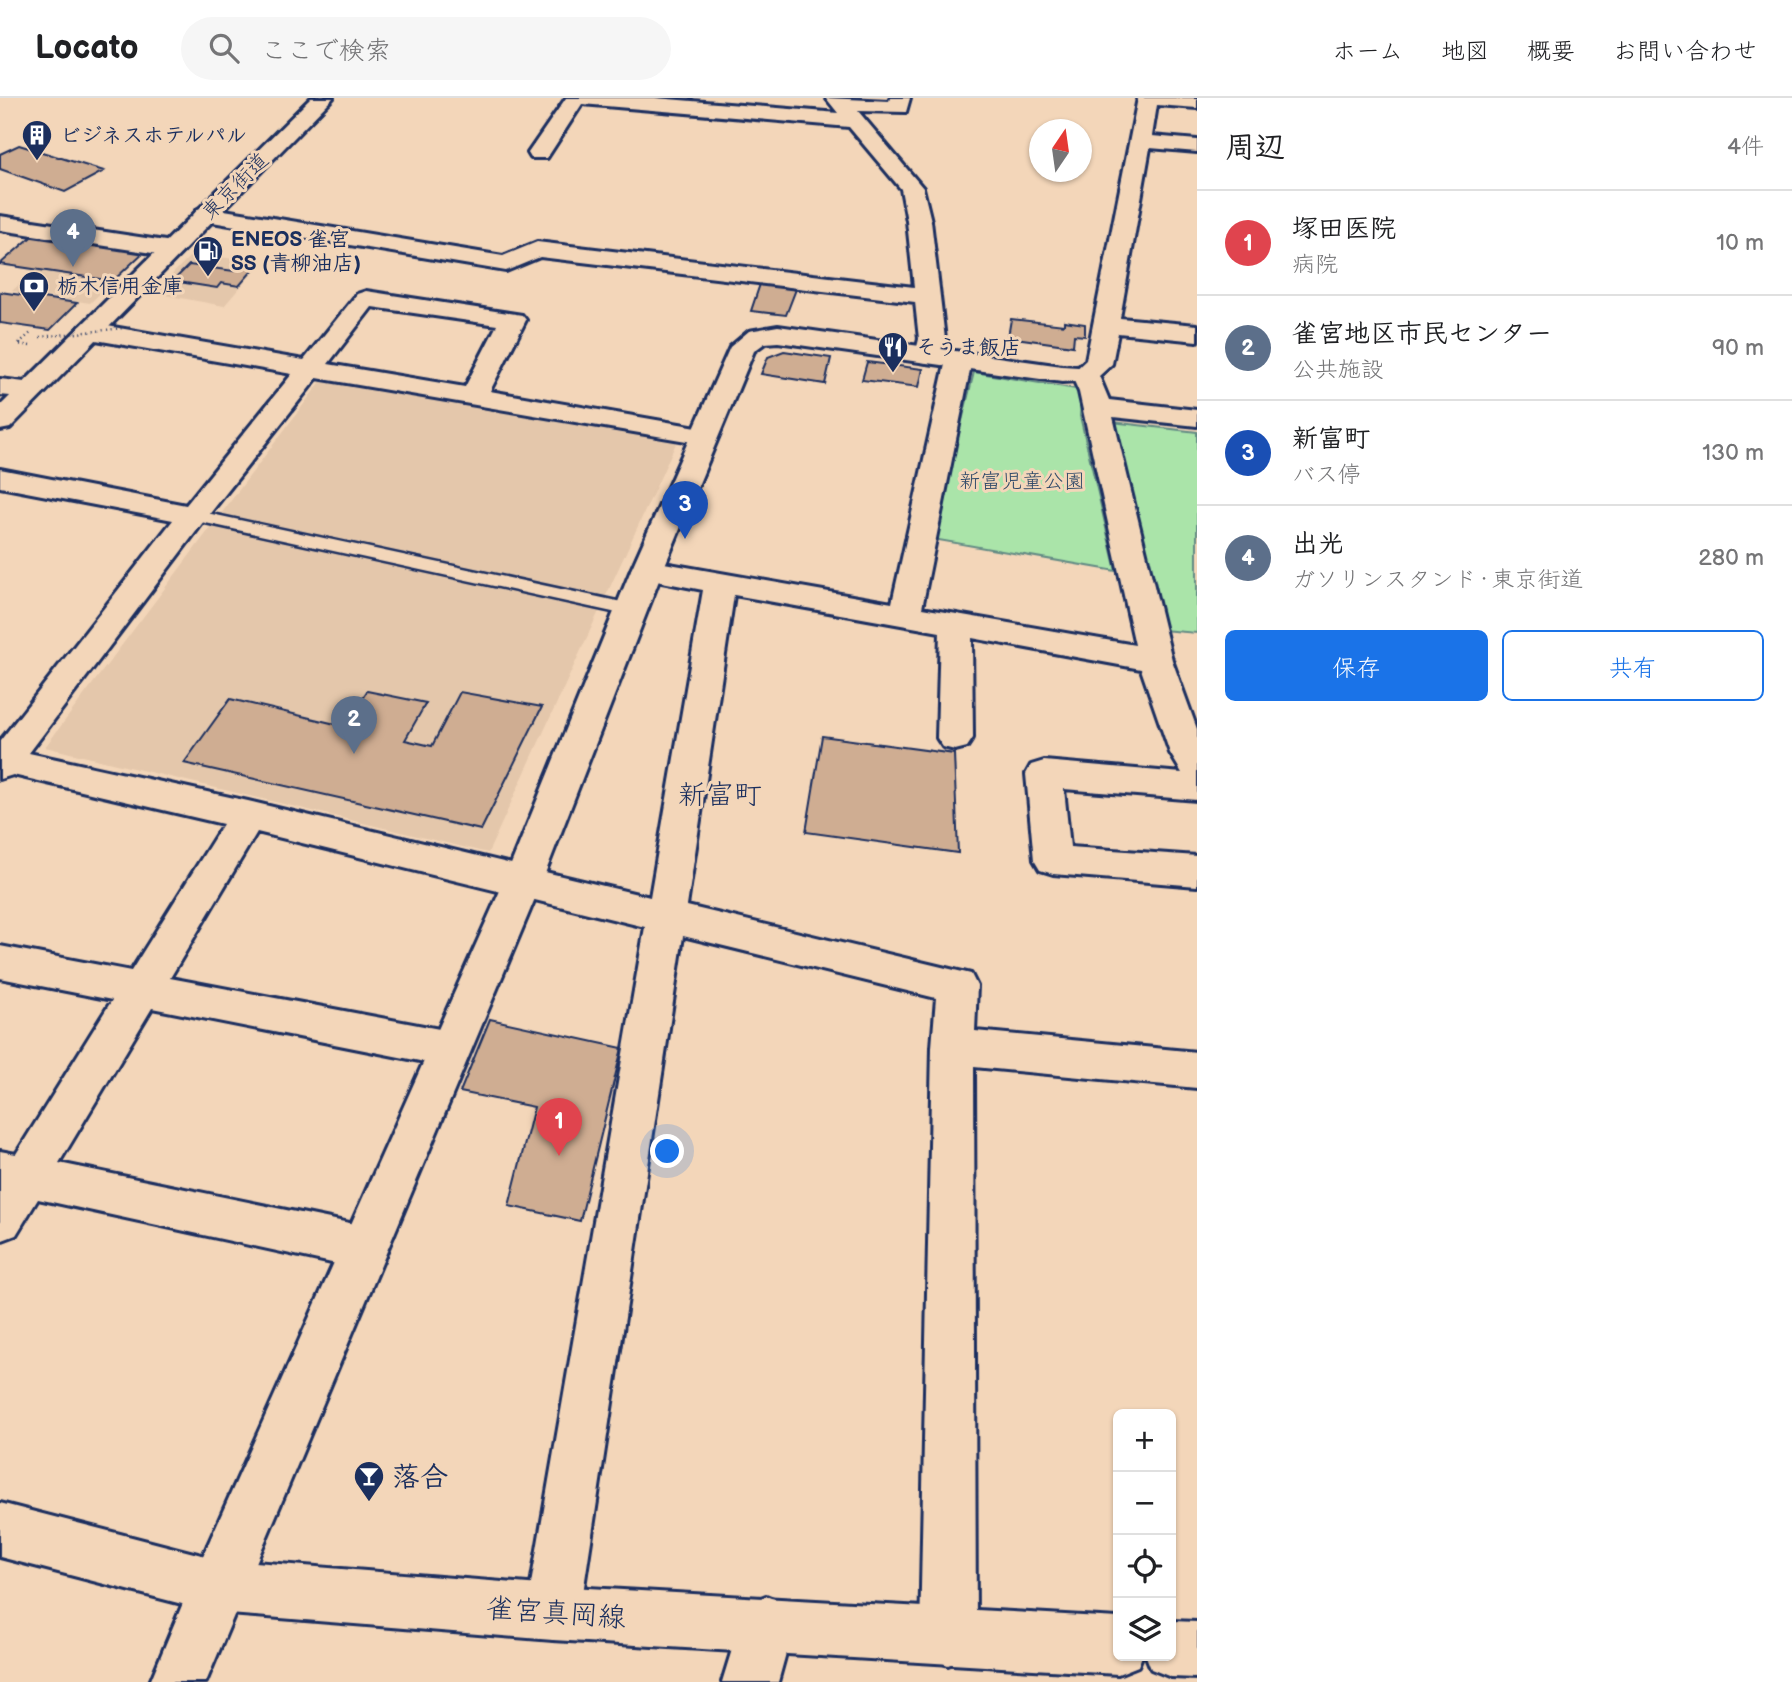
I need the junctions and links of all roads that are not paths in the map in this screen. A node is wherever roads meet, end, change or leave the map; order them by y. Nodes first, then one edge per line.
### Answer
1 (323, 98) edge
2 (576, 98) edge
3 (582, 98) edge
4 (900, 98) edge
5 (1148, 98) edge
6 (1197, 102) edge
7 (844, 108) edge
8 (1139, 141) junction
9 (1197, 146) edge
10 (539, 153) dead end
11 (206, 214) junction
12 (0, 223) edge
13 (172, 249) junction
14 (926, 296) junction
15 (1108, 324) junction
16 (90, 331) junction
17 (1197, 333) edge
18 (944, 357) junction
19 (308, 369) junction
20 (0, 387) edge
21 (31, 390) junction
22 (1089, 390) junction
23 (474, 396) junction
24 (1197, 418) edge
25 (0, 422) edge
26 (704, 436) junction
27 (0, 478) edge
28 (193, 514) junction
29 (647, 570) junction
30 (720, 583) junction
31 (631, 610) junction
32 (905, 615) junction
33 (956, 625) junction
34 (1155, 660) junction
35 (955, 738) dead end
36 (2, 763) edge
37 (1197, 768) edge
38 (1197, 787) edge
39 (248, 815) junction
40 (1197, 871) edge
41 (522, 884) junction
42 (666, 917) junction
43 (0, 962) edge
44 (141, 990) junction
45 (953, 1047) junction
46 (450, 1049) junction
47 (1197, 1070) edge
48 (13, 1174) edge
49 (0, 1220) edge
50 (364, 1248) junction
51 (0, 1530) edge
52 (217, 1586) junction
53 (553, 1613) junction
54 (766, 1624) junction
55 (948, 1637) junction
56 (1113, 1646) edge
57 (1176, 1648) edge
58 (1197, 1650) edge
59 (178, 1682) edge
60 (750, 1682) edge

1 - 11 main road, 東京街道
2 - 10 main road
3 - 7 main road
4 - 7 main road
5 - 6 main road
5 - 8 main road
7 - 14 main road
8 - 9 main road
8 - 15 main road
11 - 13 main road, 東京街道
11 - 14 main road
12 - 13 main road
13 - 16 main road, 東京街道
14 - 18 main road
15 - 17 main road
15 - 22 main road
16 - 19 main road
16 - 21 main road, 東京街道
18 - 22 main road
18 - 26 main road
18 - 32 main road
19 - 23 main road
19 - 23 main road
19 - 28 main road
20 - 21 main road
21 - 25 main road, 東京街道
22 - 24 main road
22 - 34 main road
23 - 26 main road
26 - 29 main road
27 - 28 main road
28 - 31 lane
28 - 36 main road
29 - 30 main road
29 - 31 main road
30 - 32 main road
30 - 42 main road
31 - 41 main road
32 - 33 main road
33 - 34 main road
33 - 35 main road
34 - 37 main road
36 - 39 main road
38 - 40 main road
39 - 41 main road
39 - 44 main road
41 - 42 main road
41 - 46 main road
42 - 45 main road
42 - 53 main road
43 - 44 main road
44 - 46 main road
44 - 48 main road
45 - 47 main road
45 - 55 main road
46 - 50 main road
48 - 49 main road
48 - 50 main road
50 - 52 main road
51 - 52 main road, 雀宮真岡線
52 - 53 main road, 雀宮真岡線
52 - 59 main road
53 - 54 main road, 雀宮真岡線
54 - 55 main road, 雀宮真岡線
54 - 60 main road
55 - 56 main road, 雀宮真岡線
57 - 58 main road

